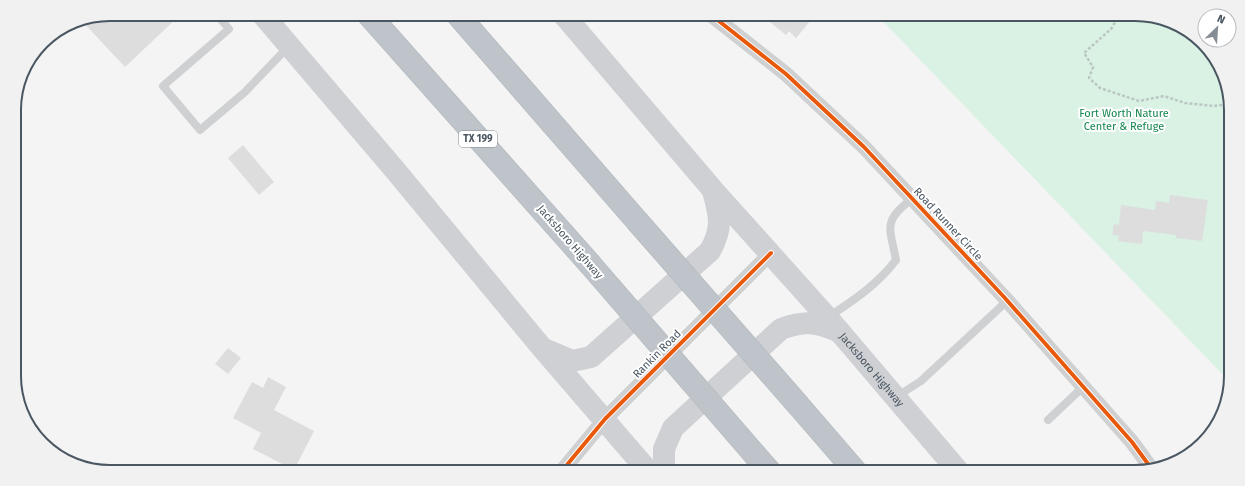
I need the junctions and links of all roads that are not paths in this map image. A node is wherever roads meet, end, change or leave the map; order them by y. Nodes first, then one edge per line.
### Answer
1 (222, 21) edge
2 (268, 21) edge
3 (374, 21) edge
4 (463, 21) edge
5 (569, 21) edge
6 (719, 21) edge
7 (289, 45) junction
8 (713, 190) junction
9 (912, 199) junction
10 (771, 253) junction
11 (1007, 301) junction
12 (834, 324) junction
13 (543, 349) junction
14 (1083, 387) junction
15 (896, 398) junction
16 (605, 419) junction
17 (1048, 420) dead end
18 (1148, 464) edge
19 (566, 465) edge
20 (646, 465) edge
21 (655, 465) edge
22 (764, 465) edge
23 (850, 465) edge
24 (953, 465) edge

1 - 7 lane
2 - 7 main road
3 - 22 highway, Jacksboro Highway / TX 199, bridge
4 - 23 highway, bridge
5 - 8 main road, Jacksboro Highway
6 - 9 street, Road Runner Circle
7 - 13 main road
8 - 10 main road, Jacksboro Highway
8 - 13 main road
9 - 11 street, Road Runner Circle
9 - 12 lane
10 - 12 main road, Jacksboro Highway
10 - 16 street, Rankin Road
11 - 14 street, Road Runner Circle
11 - 15 lane
12 - 15 main road, Jacksboro Highway
12 - 21 main road
13 - 16 main road
14 - 17 lane
14 - 18 street, Road Runner Circle
15 - 24 main road, Jacksboro Highway
16 - 19 street, Rankin Road
16 - 20 main road

